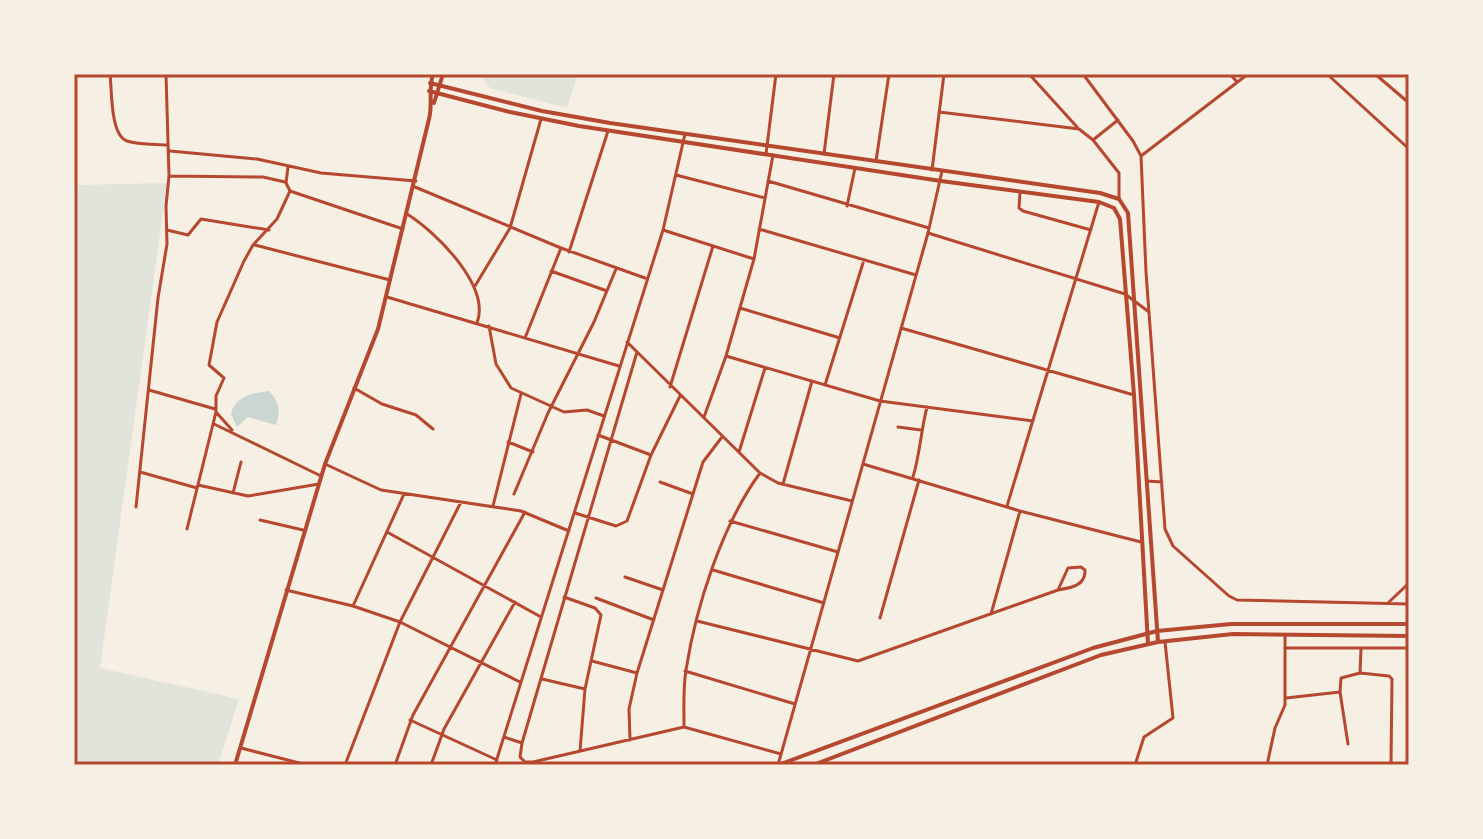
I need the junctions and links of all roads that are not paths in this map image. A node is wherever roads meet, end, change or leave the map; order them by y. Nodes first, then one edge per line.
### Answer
1 (110, 74) edge
2 (166, 74) edge
3 (433, 74) edge
4 (443, 74) edge
5 (776, 74) edge
6 (834, 74) edge
7 (889, 74) edge
8 (944, 74) edge
9 (1029, 74) edge
10 (1083, 74) edge
11 (1230, 74) edge
12 (1248, 74) edge
13 (1327, 74) edge
14 (1375, 74) edge
15 (1237, 82) junction
16 (430, 83) junction
17 (441, 85) junction
18 (429, 91) junction
19 (439, 93) junction
20 (1409, 103) edge
21 (432, 105) junction
22 (939, 112) junction
23 (541, 119) junction
24 (1118, 120) junction
25 (1079, 129) junction
26 (608, 131) junction
27 (685, 134) junction
28 (1093, 140) junction
29 (684, 143) junction
30 (767, 145) junction
31 (168, 148) junction
32 (1409, 149) edge
33 (766, 154) junction
34 (824, 154) junction
35 (773, 155) junction
36 (1141, 156) junction
37 (876, 162) junction
38 (288, 167) junction
39 (855, 168) junction
40 (932, 170) junction
41 (943, 171) junction
42 (676, 175) junction
43 (169, 176) junction
44 (768, 181) junction
45 (941, 181) junction
46 (286, 183) junction
47 (415, 184) junction
48 (290, 191) junction
49 (1020, 192) junction
50 (765, 198) junction
51 (1119, 199) junction
52 (1099, 202) junction
53 (847, 206) junction
54 (407, 214) junction
55 (510, 228) junction
56 (929, 228) junction
57 (403, 229) junction
58 (759, 229) junction
59 (167, 230) junction
60 (269, 230) junction
61 (663, 230) junction
62 (1091, 230) junction
63 (928, 233) junction
64 (253, 245) junction
65 (713, 246) junction
66 (561, 248) junction
67 (569, 252) junction
68 (754, 259) junction
69 (864, 261) junction
70 (616, 269) junction
71 (551, 271) junction
72 (916, 275) junction
73 (1076, 277) junction
74 (646, 278) junction
75 (390, 280) junction
76 (475, 286) junction
77 (607, 291) junction
78 (1125, 294) junction
79 (387, 297) junction
80 (1136, 301) junction
81 (740, 308) junction
82 (1149, 312) junction
83 (477, 323) junction
84 (489, 326) junction
85 (901, 328) junction
86 (525, 338) junction
87 (840, 338) junction
88 (627, 341) junction
89 (637, 352) junction
90 (578, 354) junction
91 (726, 356) junction
92 (619, 366) junction
93 (765, 368) junction
94 (1048, 369) junction
95 (812, 381) junction
96 (825, 385) junction
97 (670, 387) junction
98 (354, 388) junction
99 (149, 390) junction
100 (521, 394) junction
101 (1134, 395) junction
102 (680, 396) junction
103 (880, 401) junction
104 (552, 406) junction
105 (927, 407) junction
106 (216, 410) junction
107 (604, 416) junction
108 (703, 419) junction
109 (1033, 421) junction
110 (214, 424) junction
111 (898, 427) dead end
112 (433, 429) dead end
113 (921, 430) junction
114 (232, 431) junction
115 (598, 435) junction
116 (722, 437) junction
117 (612, 440) junction
118 (508, 442) junction
119 (533, 452) junction
120 (738, 452) junction
121 (651, 455) junction
122 (241, 462) dead end
123 (325, 464) junction
124 (863, 464) junction
125 (140, 472) junction
126 (760, 473) junction
127 (321, 476) junction
128 (913, 478) junction
129 (919, 480) junction
130 (1147, 481) junction
131 (660, 482) dead end
132 (1162, 482) junction
133 (319, 484) junction
134 (783, 484) junction
135 (198, 487) junction
136 (233, 493) junction
137 (404, 494) junction
138 (514, 494) dead end
139 (693, 494) junction
140 (852, 501) junction
141 (461, 502) junction
142 (493, 506) junction
143 (1007, 506) junction
144 (136, 507) dead end
145 (1020, 511) junction
146 (525, 512) junction
147 (575, 513) junction
148 (588, 517) junction
149 (260, 520) dead end
150 (730, 521) junction
151 (187, 529) dead end
152 (304, 530) junction
153 (569, 531) junction
154 (387, 532) junction
155 (1141, 542) junction
156 (838, 552) junction
157 (434, 558) junction
158 (713, 570) junction
159 (625, 577) dead end
160 (1409, 583) edge
161 (484, 585) junction
162 (286, 590) junction
163 (663, 590) junction
164 (1058, 590) junction
165 (564, 597) junction
166 (596, 598) dead end
167 (515, 602) junction
168 (824, 603) junction
169 (1388, 603) junction
170 (1409, 604) edge
171 (353, 606) junction
172 (991, 614) junction
173 (541, 617) junction
174 (880, 618) dead end
175 (654, 620) junction
176 (697, 621) junction
177 (400, 622) junction
178 (1409, 624) edge
179 (1157, 631) junction
180 (1146, 633) junction
181 (1285, 635) junction
182 (1395, 636) junction
183 (1409, 636) edge
184 (1158, 642) junction
185 (1165, 642) junction
186 (1148, 644) junction
187 (1361, 647) junction
188 (1396, 647) junction
189 (449, 648) junction
190 (1285, 648) junction
191 (1409, 648) edge
192 (811, 650) junction
193 (592, 661) junction
194 (481, 663) junction
195 (685, 671) junction
196 (637, 673) junction
197 (1360, 673) junction
198 (541, 678) junction
199 (521, 682) junction
200 (585, 689) junction
201 (1340, 692) junction
202 (1286, 698) junction
203 (795, 704) junction
204 (410, 720) junction
205 (684, 727) junction
206 (441, 736) junction
207 (504, 737) junction
208 (630, 740) junction
209 (522, 743) junction
210 (1348, 744) dead end
211 (239, 748) junction
212 (580, 751) junction
213 (781, 754) junction
214 (835, 756) junction
215 (277, 757) junction
216 (496, 762) edge
217 (300, 764) edge
218 (838, 764) edge
219 (235, 765) edge
220 (275, 765) edge
221 (307, 765) edge
222 (345, 765) edge
223 (395, 765) edge
224 (431, 765) edge
225 (778, 765) edge
226 (813, 765) edge
227 (1135, 765) edge
228 (1267, 765) edge
229 (1391, 765) edge

1 - 31 street
2 - 31 street
3 - 16 street
4 - 17 street
5 - 30 street
6 - 34 street
7 - 37 street
8 - 22 street
9 - 25 street
10 - 24 street
11 - 15 street
12 - 15 street
13 - 32 street
14 - 20 street
15 - 36 street
16 - 17 street
16 - 18 street
17 - 19 street
17 - 27 street
18 - 19 street
18 - 21 street
19 - 21 street
19 - 23 street
21 - 47 street
22 - 25 street
22 - 40 street
23 - 26 street
23 - 55 street
24 - 28 street
24 - 36 street
25 - 28 street
26 - 29 street
26 - 67 street
27 - 29 street
27 - 30 street
28 - 51 street
29 - 33 street
29 - 42 street
30 - 33 street
30 - 34 street
31 - 38 street
31 - 43 street
33 - 35 street
34 - 37 street
35 - 39 street
35 - 44 street
36 - 82 street
37 - 40 street
38 - 46 street
38 - 47 street
39 - 45 street
39 - 53 street
40 - 41 street
41 - 45 street
41 - 51 street
42 - 50 street
42 - 61 street
43 - 46 street
43 - 59 street
44 - 50 street
44 - 53 street
45 - 49 street
45 - 56 street
46 - 48 street
47 - 54 street
47 - 55 street
48 - 57 street
48 - 60 street
49 - 52 street
49 - 62 street
50 - 58 street
51 - 80 street
52 - 62 street
52 - 78 street
53 - 56 street
54 - 57 street
54 - 76 street
55 - 66 street
55 - 76 street
56 - 63 street
57 - 75 street
58 - 68 street
58 - 69 street
59 - 60 street
59 - 99 street
60 - 64 street
61 - 65 street
61 - 74 street
62 - 73 street
63 - 72 street
63 - 73 street
64 - 75 street
64 - 106 street
65 - 68 street
65 - 97 street
66 - 67 street
66 - 71 street
67 - 70 street
68 - 81 street
69 - 72 street
69 - 87 street
70 - 74 street
70 - 77 street
71 - 77 street
71 - 86 street
72 - 85 street
73 - 78 street
73 - 94 street
74 - 88 street
75 - 79 street
76 - 83 street
77 - 90 street
78 - 80 street
78 - 101 street
79 - 83 street
79 - 98 street
80 - 82 street
80 - 130 street
81 - 87 street
81 - 91 street
82 - 132 street
83 - 84 street
84 - 86 street
84 - 100 street
85 - 94 street
85 - 103 street
86 - 90 street
87 - 96 street
88 - 89 street
88 - 92 street
89 - 97 street
89 - 117 street
90 - 92 street
90 - 104 street
91 - 93 street
91 - 108 street
92 - 107 street
93 - 95 street
93 - 120 street
94 - 101 street
94 - 109 street
95 - 96 street
95 - 134 street
96 - 103 street
97 - 102 street
98 - 112 street
98 - 123 street
99 - 106 street
99 - 125 street
100 - 104 street
100 - 118 street
101 - 155 street
102 - 108 street
102 - 121 street
103 - 105 street
103 - 124 street
104 - 107 street
104 - 119 street
105 - 109 street
105 - 113 street
106 - 110 street
106 - 114 street
107 - 115 street
108 - 116 street
109 - 143 street
110 - 114 street
110 - 135 street
111 - 113 street
113 - 128 street
114 - 127 street
115 - 117 street
115 - 147 street
116 - 120 street
116 - 139 street
117 - 121 street
117 - 148 street
118 - 119 street
118 - 142 street
119 - 138 street
120 - 126 street
121 - 148 street
122 - 136 street
123 - 127 street
123 - 137 street
124 - 128 street
124 - 140 street
125 - 135 street
125 - 144 street
126 - 134 street
126 - 150 street
127 - 133 street
128 - 129 street
129 - 143 street
129 - 174 street
130 - 132 street
130 - 179 street
131 - 139 street
132 - 169 street
133 - 136 street
133 - 152 street
134 - 140 street
135 - 136 street
135 - 151 street
137 - 141 street
137 - 154 street
139 - 163 street
140 - 156 street
141 - 142 street
141 - 157 street
142 - 146 street
143 - 145 street
145 - 155 street
145 - 172 street
146 - 153 street
146 - 161 street
147 - 148 street
147 - 153 street
148 - 165 street
149 - 152 street
150 - 156 street
150 - 158 street
152 - 162 street
153 - 173 street
154 - 157 street
154 - 171 street
155 - 180 street
156 - 168 street
157 - 161 street
157 - 177 street
158 - 168 street
158 - 176 street
159 - 163 street
160 - 169 street
161 - 167 street
161 - 189 street
162 - 171 street
162 - 211 street
163 - 175 street
164 - 164 street
164 - 172 street
165 - 193 street
165 - 198 street
166 - 175 street
167 - 173 street
167 - 194 street
168 - 192 street
169 - 170 street
171 - 177 street
172 - 192 street
173 - 199 street
175 - 196 street
176 - 192 street
176 - 195 street
177 - 189 street
177 - 222 street
178 - 179 street
179 - 180 street
179 - 184 street
180 - 186 street
180 - 225 street
181 - 182 street
181 - 185 street
181 - 190 street
182 - 183 street
182 - 188 street
184 - 185 street
184 - 186 street
185 - 227 street
186 - 214 street
187 - 188 street
187 - 190 street
187 - 197 street
188 - 191 street
189 - 194 street
189 - 204 street
190 - 202 street
192 - 203 street
193 - 196 street
193 - 200 street
194 - 199 street
194 - 206 street
195 - 203 street
195 - 205 street
196 - 208 street
197 - 201 street
197 - 229 street
198 - 200 street
198 - 209 street
199 - 207 street
200 - 212 street
201 - 202 street
201 - 210 street
202 - 228 street
203 - 213 street
204 - 206 street
204 - 223 street
205 - 208 street
205 - 213 street
206 - 216 street
206 - 224 street
207 - 209 street
207 - 216 street
208 - 212 street
209 - 212 street
211 - 215 street
211 - 219 street
213 - 225 street
214 - 218 street
214 - 226 street
215 - 217 street
215 - 220 street
217 - 221 street

